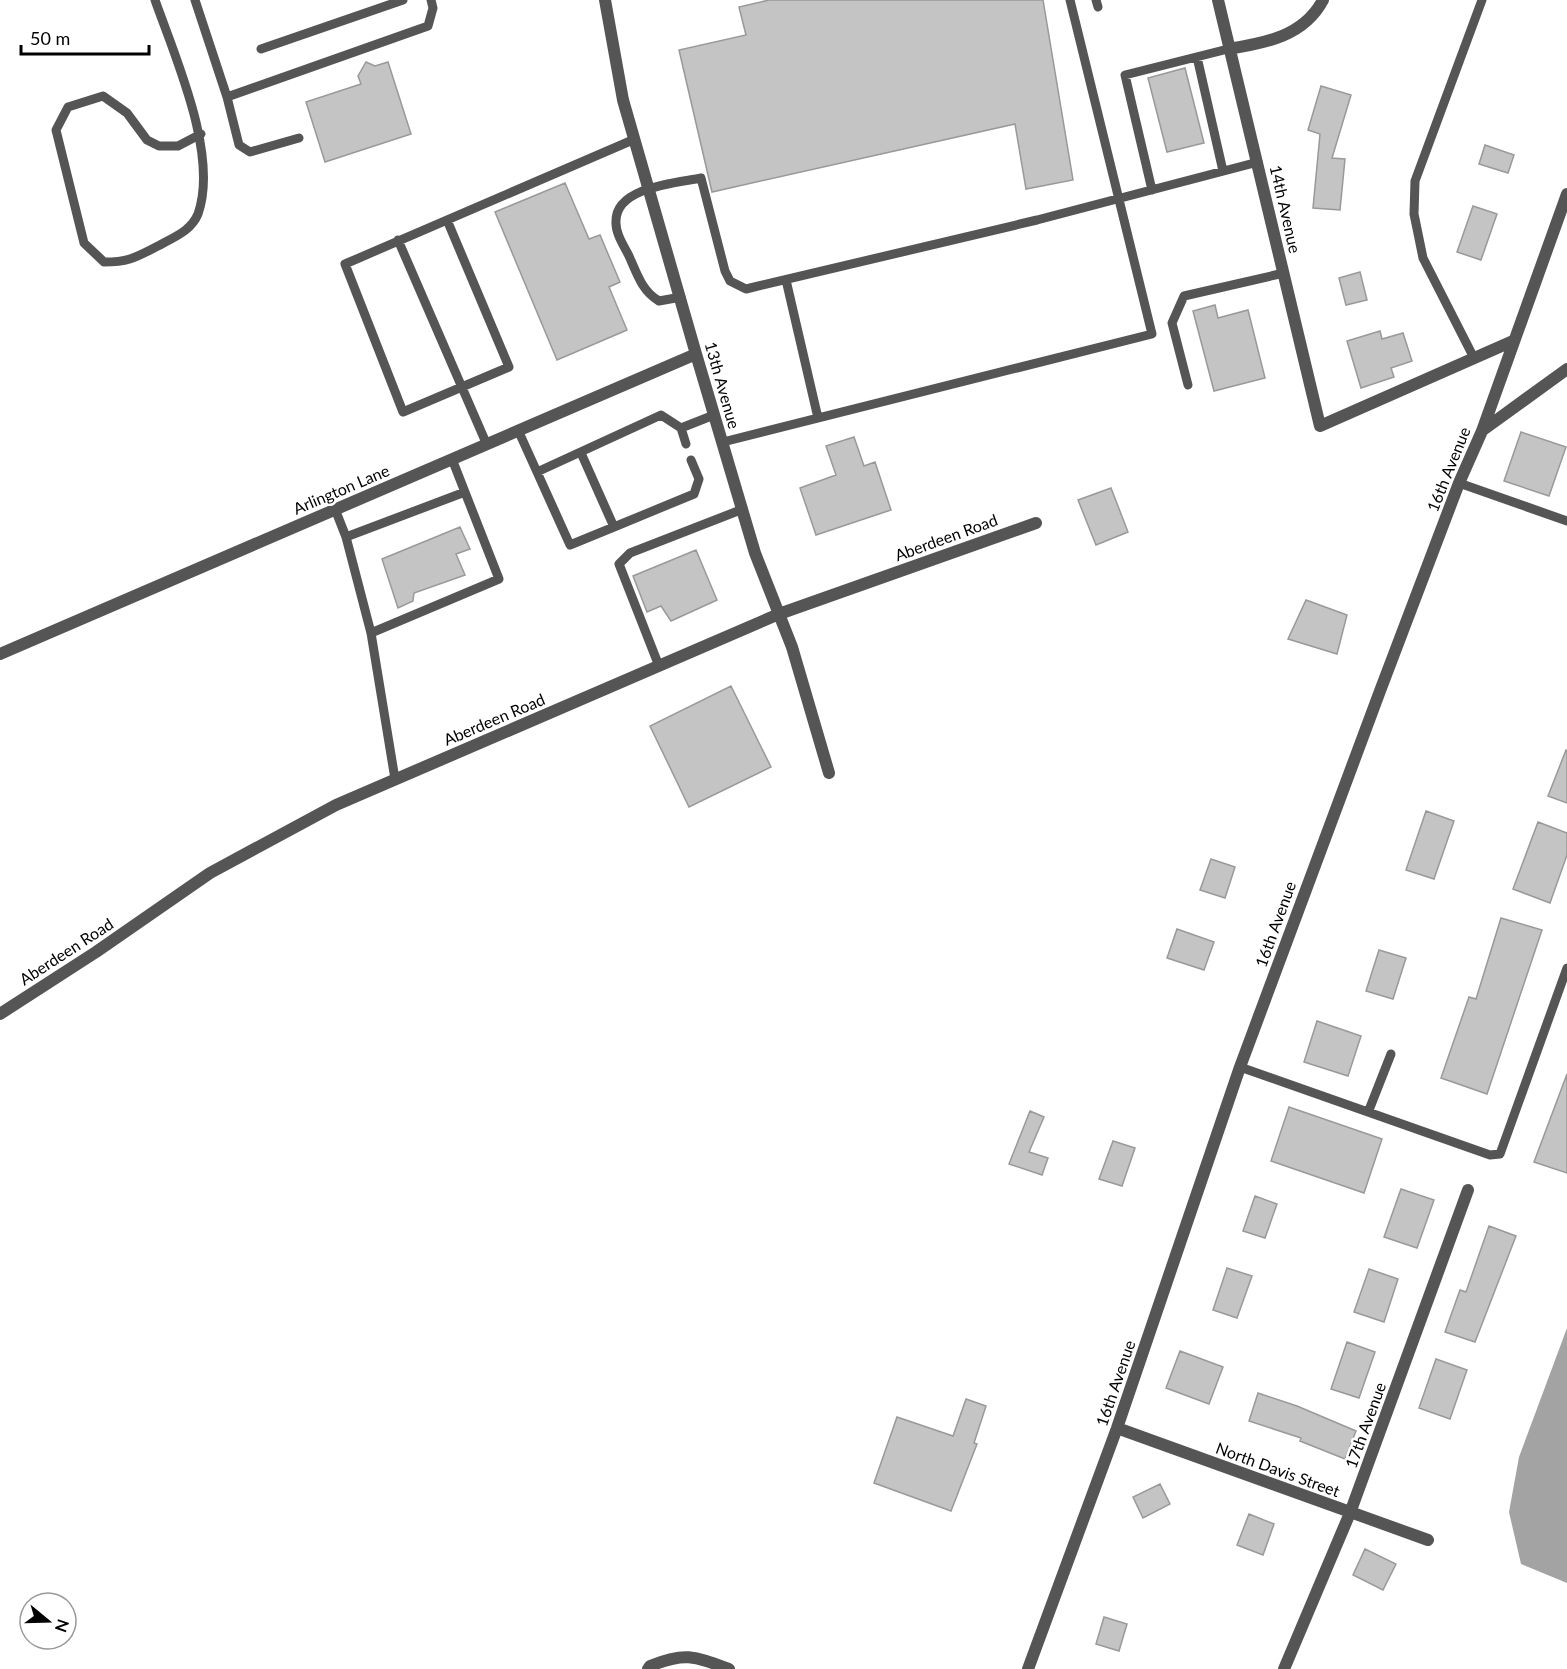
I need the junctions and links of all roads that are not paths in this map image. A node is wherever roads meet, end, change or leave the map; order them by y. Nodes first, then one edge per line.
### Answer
1 (155, 0) edge
2 (195, 0) edge
3 (403, 0) edge
4 (431, 0) edge
5 (605, 0) edge
6 (1070, 0) edge
7 (1218, 0) edge
8 (1323, 0) edge
9 (1482, 0) edge
10 (261, 49) dead end
11 (1228, 49) junction
12 (1197, 57) junction
13 (227, 98) junction
14 (201, 134) junction
15 (299, 138) dead end
16 (634, 139) junction
17 (1258, 162) junction
18 (1223, 171) junction
19 (649, 189) junction
20 (1152, 190) junction
21 (1567, 194) edge
22 (1120, 198) junction
23 (447, 220) junction
24 (398, 240) junction
25 (1284, 273) junction
26 (786, 280) junction
27 (681, 297) junction
28 (1513, 341) junction
29 (696, 354) junction
30 (1474, 358) junction
31 (1567, 369) edge
32 (1188, 385) dead end
33 (461, 386) junction
34 (714, 415) junction
35 (818, 418) junction
36 (681, 428) junction
37 (518, 430) junction
38 (1482, 431) junction
39 (723, 442) junction
40 (686, 444) dead end
41 (487, 445) junction
42 (582, 453) junction
43 (452, 459) junction
44 (692, 460) dead end
45 (537, 472) junction
46 (1459, 483) junction
47 (465, 492) junction
48 (335, 509) junction
49 (743, 509) junction
50 (1567, 521) edge
51 (1036, 523) dead end
52 (615, 527) junction
53 (346, 537) junction
54 (779, 614) junction
55 (371, 633) junction
56 (0, 654) edge
57 (659, 666) junction
58 (829, 773) dead end
59 (395, 778) junction
60 (1567, 968) edge
61 (0, 1014) edge
62 (1391, 1054) dead end
63 (1240, 1067) junction
64 (1369, 1110) junction
65 (1467, 1190) dead end
66 (1117, 1428) junction
67 (1350, 1513) junction
68 (1428, 1540) dead end
69 (648, 1669) edge
70 (729, 1669) edge
71 (1028, 1669) edge
72 (1284, 1669) edge

1 - 14 lane
2 - 13 lane
3 - 10 lane
4 - 13 lane
5 - 16 street, 13th Avenue
6 - 22 lane
7 - 11 street, 14th Avenue
8 - 11 street
9 - 30 lane
11 - 12 lane
11 - 17 street, 14th Avenue
12 - 18 lane
12 - 20 lane
13 - 15 lane
14 - 14 lane
16 - 19 street, 13th Avenue
16 - 23 lane
17 - 18 lane
17 - 25 street, 14th Avenue
18 - 20 lane
19 - 26 lane
19 - 27 street, 13th Avenue
19 - 27 lane
20 - 22 lane
21 - 28 street, 16th Avenue
22 - 26 lane
22 - 35 lane
23 - 24 lane
23 - 33 lane
24 - 33 lane
24 - 33 lane
25 - 30 street, 14th Avenue
25 - 32 lane
26 - 35 lane
27 - 29 street, 13th Avenue
28 - 30 street
28 - 38 street, 16th Avenue
29 - 34 street, 13th Avenue
29 - 37 street, Arlington Lane
31 - 38 street
33 - 41 lane
34 - 36 lane
34 - 39 street, 13th Avenue
35 - 39 lane
36 - 40 lane
36 - 42 lane
37 - 41 street, Arlington Lane
37 - 45 lane
38 - 46 street, 16th Avenue
39 - 49 street, 13th Avenue
41 - 43 street, Arlington Lane
42 - 45 lane
42 - 52 lane
43 - 47 lane
43 - 48 street, Arlington Lane
44 - 52 lane
45 - 52 lane
46 - 50 lane
46 - 63 street, 16th Avenue
47 - 53 lane
47 - 55 lane
48 - 53 lane
48 - 56 street, Arlington Lane
49 - 54 street, 13th Avenue
49 - 57 lane
51 - 54 street, Aberdeen Road
53 - 55 lane
54 - 57 street, Aberdeen Road
54 - 58 street, 13th Avenue
55 - 59 lane
57 - 59 street, Aberdeen Road
59 - 61 street, Aberdeen Road
60 - 64 lane
62 - 64 lane
63 - 64 lane
63 - 66 street, 16th Avenue
65 - 67 street, 17th Avenue
66 - 67 street, North Davis Street
66 - 71 street, 16th Avenue
67 - 68 street, North Davis Street
67 - 72 street, 17th Avenue
69 - 70 street

